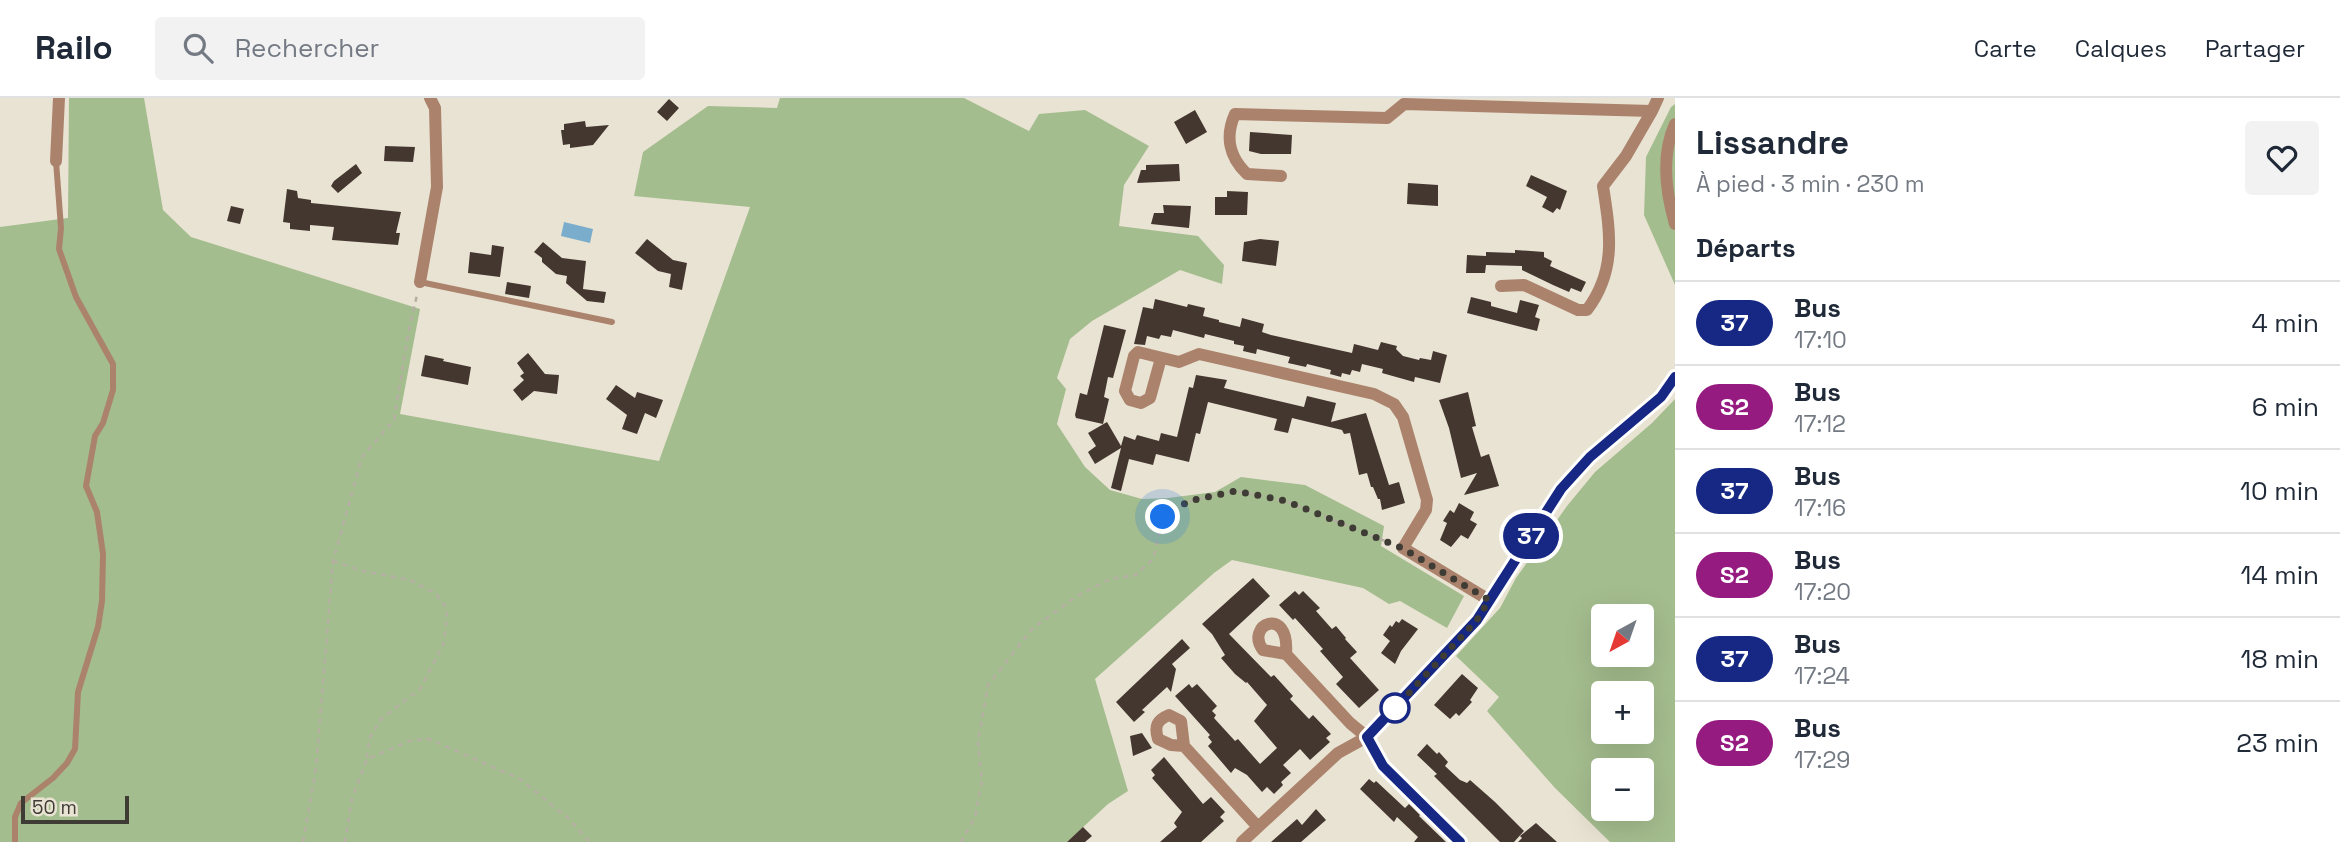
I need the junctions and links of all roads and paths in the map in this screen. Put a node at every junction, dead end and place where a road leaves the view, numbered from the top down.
1 (59, 98) edge
2 (430, 98) edge
3 (1658, 98) edge
4 (1652, 111) junction
5 (1675, 124) edge
6 (57, 161) joint
7 (1281, 176) dead end
8 (1675, 224) edge
9 (420, 282) junction
10 (1501, 286) dead end
11 (612, 321) dead end
12 (1161, 358) dead end
13 (1675, 377) edge
14 (1402, 548) junction
15 (333, 561) junction
16 (1489, 600) junction
17 (1286, 654) dead end
18 (1367, 737) junction
19 (1184, 746) dead end
20 (367, 759) junction
21 (1258, 827) junction
22 (15, 842) edge
23 (303, 842) edge
24 (345, 842) edge
25 (590, 842) edge
26 (961, 842) edge
27 (1242, 842) edge
28 (1460, 842) edge

1 - 6 street
2 - 9 street
3 - 4 street
4 - 7 street
4 - 10 street
5 - 8 street
6 - 22 lane
9 - 11 lane
9 - 15 path
12 - 14 street
13 - 16 street
14 - 16 street
14 - 26 path
15 - 20 path
15 - 23 path
16 - 18 street
17 - 18 street
18 - 21 street
18 - 28 street
19 - 21 street
20 - 24 path
20 - 25 path
21 - 27 street

